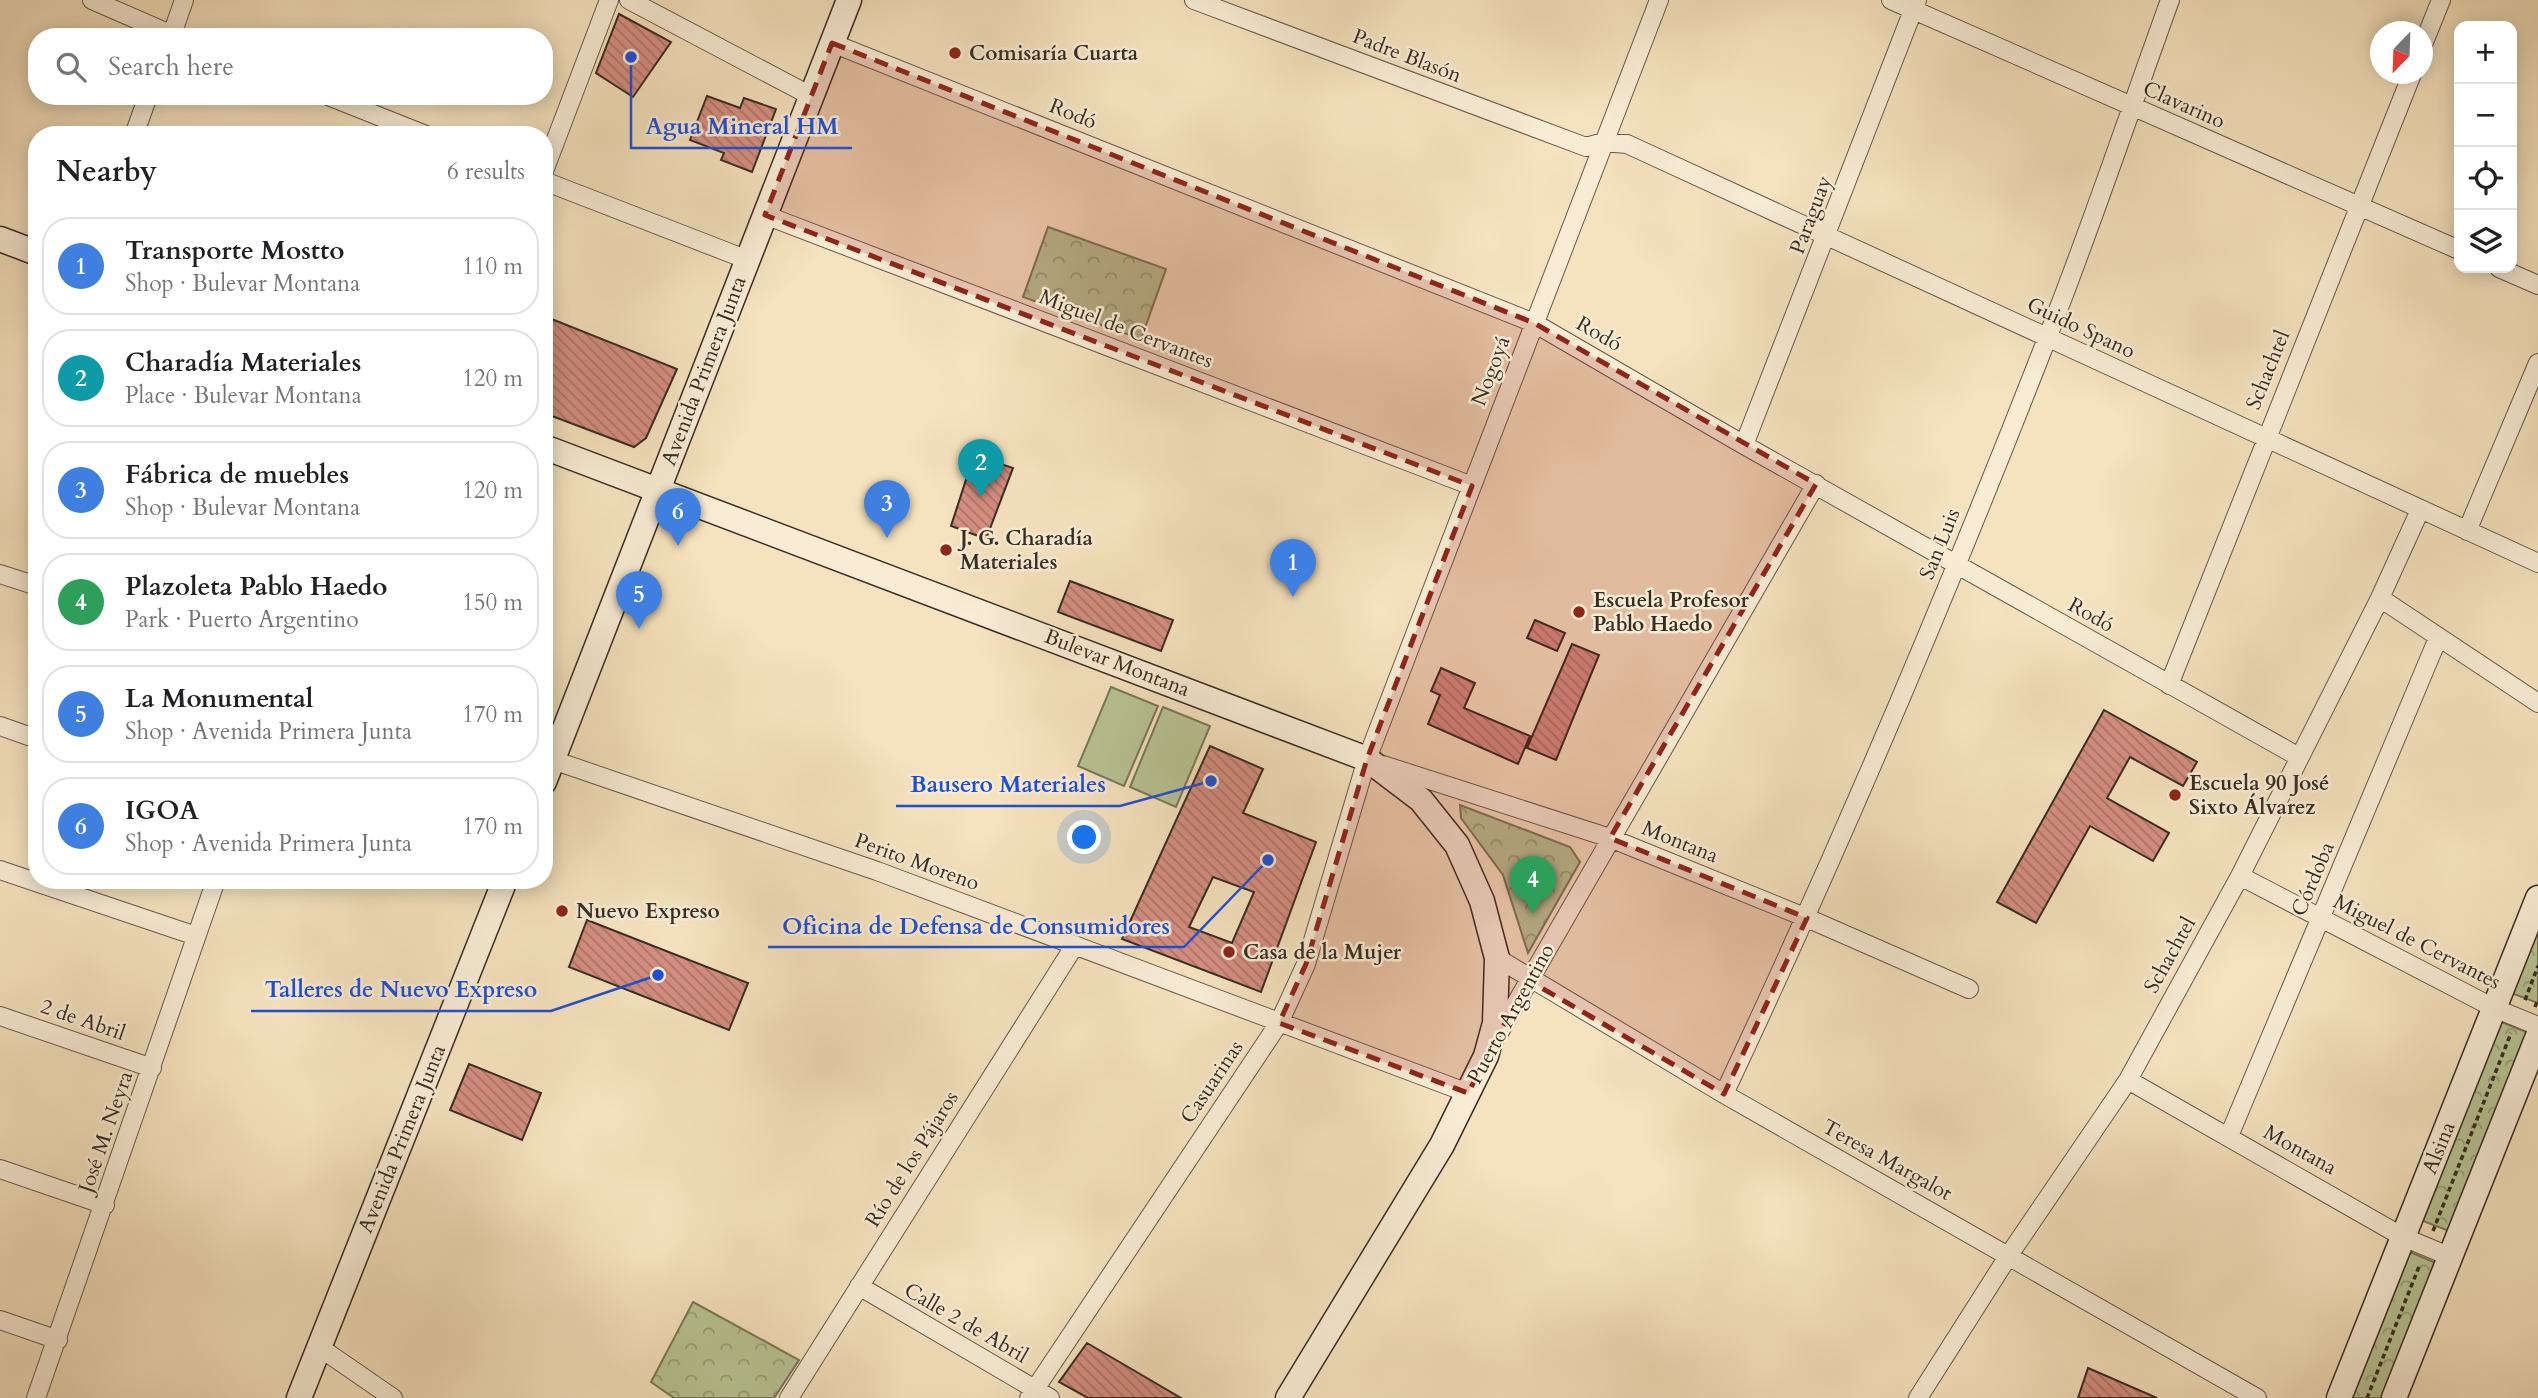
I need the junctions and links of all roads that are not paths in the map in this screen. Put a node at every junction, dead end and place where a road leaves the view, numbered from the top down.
1 (92, 0) edge
2 (184, 0) edge
3 (609, 0) edge
4 (629, 0) edge
5 (849, 0) edge
6 (1194, 0) edge
7 (1659, 0) edge
8 (1891, 0) edge
9 (2170, 0) edge
10 (2441, 0) edge
11 (1915, 5) edge
12 (2433, 21) edge
13 (155, 28) edge
14 (175, 28) edge
15 (832, 43) junction
16 (2408, 84) edge
17 (811, 96) junction
18 (146, 105) edge
19 (351, 105) edge
20 (2131, 106) junction
21 (137, 126) edge
22 (403, 126) edge
23 (1604, 142) junction
24 (553, 147) edge
25 (553, 184) edge
26 (2359, 206) junction
27 (765, 215) junction
28 (1828, 236) junction
29 (0, 239) edge
30 (2454, 248) edge
31 (28, 250) edge
32 (748, 260) junction
33 (2510, 273) edge
34 (2538, 285) edge
35 (1534, 323) junction
36 (2048, 338) junction
37 (2538, 363) edge
38 (2266, 438) junction
39 (1744, 445) junction
40 (553, 450) edge
41 (1816, 484) junction
42 (1472, 486) junction
43 (658, 491) junction
44 (2420, 510) junction
45 (2467, 531) junction
46 (2538, 563) edge
47 (1956, 565) junction
48 (0, 573) edge
49 (28, 583) edge
50 (2380, 598) junction
51 (2438, 638) junction
52 (2169, 685) junction
53 (2538, 703) edge
54 (0, 726) edge
55 (28, 736) edge
56 (553, 751) edge
57 (2299, 757) junction
58 (1367, 760) junction
59 (553, 768) edge
60 (1610, 838) junction
61 (0, 870) edge
62 (2239, 876) junction
63 (28, 879) edge
64 (57, 889) edge
65 (213, 889) edge
66 (501, 889) edge
67 (2538, 898) edge
68 (1807, 918) junction
69 (2321, 918) junction
70 (197, 936) junction
71 (1075, 945) junction
72 (1497, 958) junction
73 (1528, 980) junction
74 (1969, 989) dead end
75 (2494, 1008) junction
76 (0, 1016) edge
77 (1279, 1023) junction
78 (2538, 1026) edge
79 (2538, 1036) edge
80 (1486, 1056) junction
81 (152, 1068) junction
82 (2128, 1080) junction
83 (1468, 1093) junction
84 (1724, 1094) junction
85 (2229, 1136) junction
86 (0, 1169) edge
87 (105, 1205) junction
88 (2403, 1237) junction
89 (2009, 1255) junction
90 (2451, 1257) junction
91 (859, 1286) junction
92 (0, 1320) edge
93 (58, 1340) junction
94 (318, 1347) junction
95 (1038, 1395) edge
96 (36, 1398) edge
97 (299, 1398) edge
98 (393, 1398) edge
99 (789, 1398) edge
100 (1288, 1398) edge
101 (1918, 1398) edge
102 (2257, 1398) edge
103 (2339, 1398) edge
104 (2395, 1398) edge

1 - 13 street
2 - 14 street
3 - 24 street
4 - 17 street
5 - 15 main road, Avenida Primera Junta
6 - 23 street, Padre Blasón
7 - 23 street, Nogoyá
8 - 11 street, Clavarino
9 - 20 street, San Luis
10 - 12 street
11 - 20 street, Clavarino
11 - 28 street, Paraguay
15 - 17 main road, Avenida Primera Junta
15 - 35 street, Rodó
16 - 26 street, Schachtel
17 - 27 main road, Avenida Primera Junta
18 - 21 street
19 - 22 street
20 - 26 street, Clavarino
20 - 36 street, San Luis
23 - 28 street, Guido Spano
23 - 35 street, Nogoyá
25 - 32 street
26 - 30 street, Clavarino
26 - 38 street, Schachtel
27 - 32 main road, Avenida Primera Junta
27 - 42 street, Miguel de Cervantes
28 - 36 street, Guido Spano
28 - 39 street, Paraguay
29 - 31 main road
32 - 43 main road, Avenida Primera Junta
33 - 34 street
35 - 39 street, Rodó
35 - 42 street, Nogoyá
36 - 38 street, Guido Spano
36 - 47 street, San Luis
37 - 45 street
38 - 44 street, Guido Spano
38 - 52 street, Schachtel
39 - 41 street, Rodó
40 - 43 main road, Bulevar Montana
41 - 47 street, Rodó
41 - 60 street, Puerto Argentino
42 - 58 street, Nogoyá
43 - 56 main road, Avenida Primera Junta
43 - 58 main road, Bulevar Montana
44 - 45 street, Guido Spano
44 - 50 street, Schachtel
45 - 46 street, Guido Spano
47 - 52 street, Rodó
47 - 68 street, San Luis
48 - 49 street
50 - 51 street
50 - 57 street, Schachtel
51 - 53 street
51 - 69 street, Córdoba
52 - 57 street, Rodó
54 - 55 street
57 - 62 street, Schachtel
58 - 60 street, Montana
58 - 72 main road, Bulevar Montana
58 - 77 street, Casuarinas
59 - 71 street, Perito Moreno
60 - 68 street, Montana
60 - 73 street, Puerto Argentino
61 - 63 street
62 - 69 street, Miguel de Cervantes
62 - 82 street, Schachtel
64 - 70 street
65 - 70 street, José M. Neyra
66 - 94 main road, Avenida Primera Junta
67 - 75 main road, Alsina
68 - 74 street, Montana
68 - 84 street, San Luis
69 - 75 street, Miguel de Cervantes
69 - 85 street, Córdoba
70 - 81 street, José M. Neyra
71 - 77 street, Perito Moreno
71 - 91 street, Río de los Pájaros
72 - 73 street, Teresa Margalot
72 - 80 main road, Bulevar Montana
73 - 80 street, Puerto Argentino
73 - 84 street, Teresa Margalot
75 - 78 street, Miguel de Cervantes
75 - 88 main road, Alsina
76 - 81 street, 2 de Abril
77 - 83 street, Perito Moreno
77 - 95 street, Casuarinas
79 - 90 main road
80 - 83 main road, Puerto Argentino
81 - 87 street, José M. Neyra
82 - 85 street, Montana
82 - 89 street, Schachtel
83 - 100 main road, Puerto Argentino
84 - 89 street, Teresa Margalot
85 - 88 street, Montana
86 - 87 street
87 - 93 street, José M. Neyra
88 - 90 street, Montana
88 - 103 main road, Alsina
89 - 101 street, Schachtel
89 - 102 street, Teresa Margalot
90 - 104 main road
91 - 95 street, Calle 2 de Abril
91 - 99 street, Río de los Pájaros
92 - 93 street
93 - 96 street, José M. Neyra
94 - 97 main road, Avenida Primera Junta
94 - 98 street

